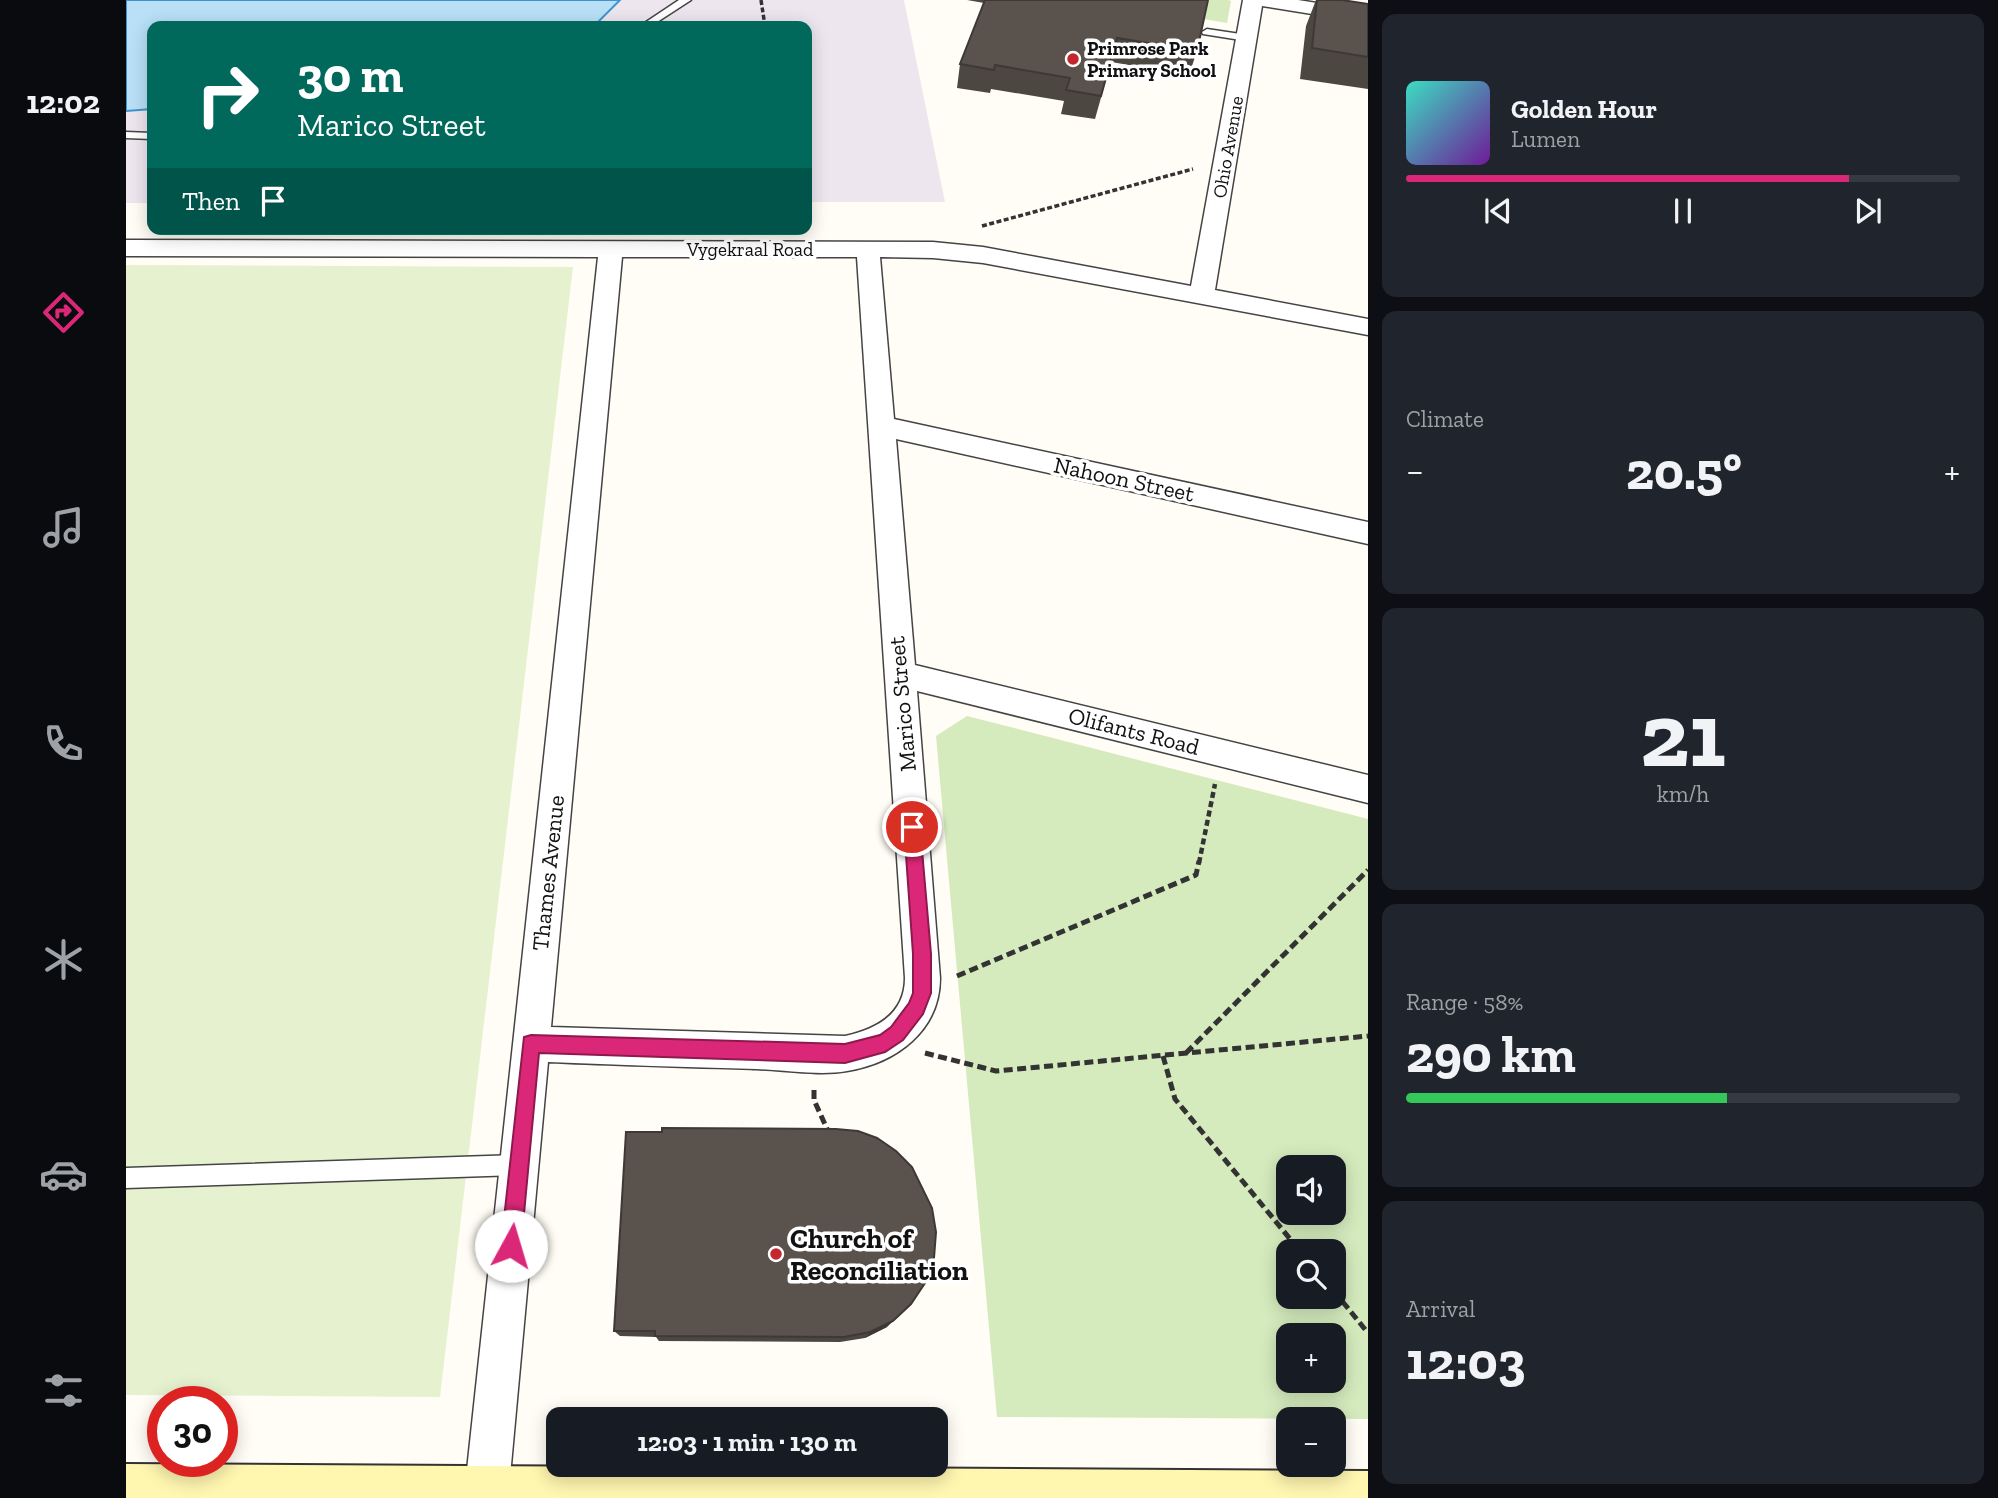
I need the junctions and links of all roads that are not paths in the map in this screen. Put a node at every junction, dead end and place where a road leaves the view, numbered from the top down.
1 (686, 0) edge
2 (1253, 0) edge
3 (1260, 0) edge
4 (1368, 17) edge
5 (653, 21) edge
6 (1207, 32) edge
7 (1247, 38) junction
8 (126, 135) edge
9 (147, 136) edge
10 (126, 248) edge
11 (611, 248) junction
12 (869, 249) junction
13 (1202, 295) junction
14 (1368, 327) edge
15 (881, 426) junction
16 (1368, 533) edge
17 (900, 674) junction
18 (1368, 789) edge
19 (531, 1044) junction
20 (519, 1165) junction
21 (126, 1178) edge
22 (126, 1490) edge
23 (486, 1496) edge
24 (1368, 1498) edge

1 - 5 lane
2 - 7 street, Ohio Avenue
3 - 4 street
6 - 7 lane
7 - 13 street, Ohio Avenue
8 - 9 lane
10 - 11 street, Vygekraal Road
11 - 12 street, Vygekraal Road
11 - 19 street, Thames Avenue
12 - 13 street, Vygekraal Road
12 - 15 street, Marico Street
13 - 14 street, Vygekraal Road
15 - 16 street, Nahoon Street
15 - 17 street, Marico Street
17 - 18 street, Olifants Road
17 - 19 street, Marico Street
19 - 20 street, Thames Avenue
20 - 21 lane
20 - 23 street, Thames Avenue
22 - 23 street
23 - 24 street

